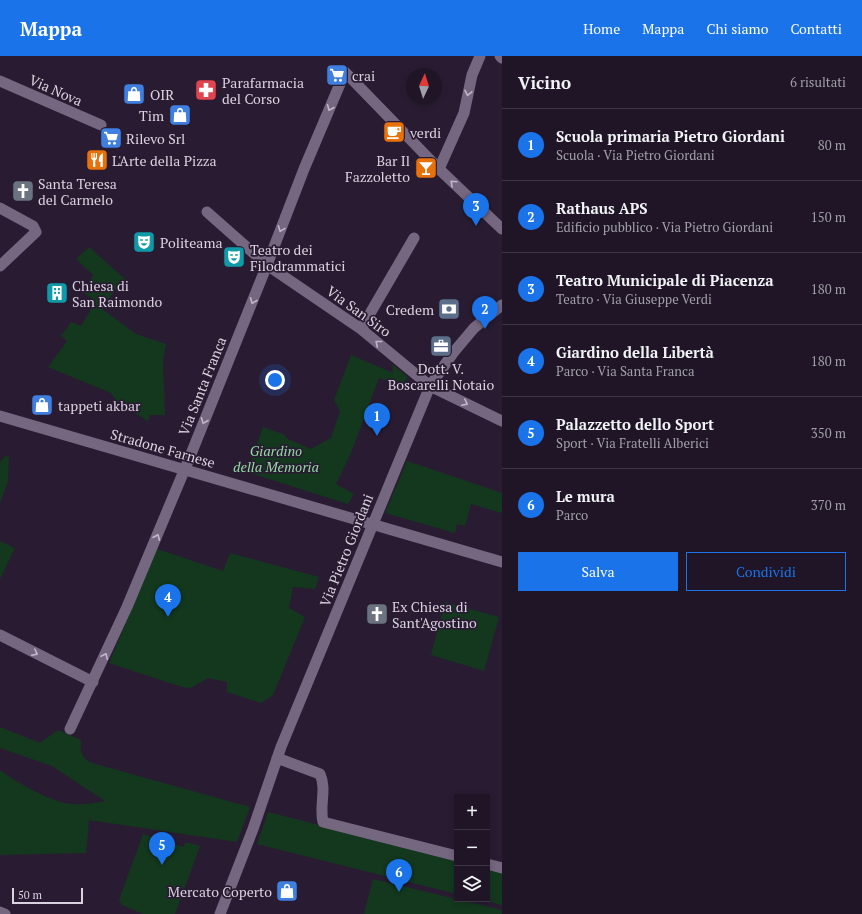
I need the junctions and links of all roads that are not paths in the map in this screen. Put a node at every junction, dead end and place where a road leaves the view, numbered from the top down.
1 (480, 56) edge
2 (0, 81) edge
3 (101, 125) dead end
4 (439, 169) junction
5 (0, 208) edge
6 (208, 212) dead end
7 (502, 229) edge
8 (414, 238) dead end
9 (267, 265) junction
10 (0, 266) edge
11 (502, 305) edge
12 (361, 329) junction
13 (430, 386) junction
14 (0, 416) edge
15 (502, 421) edge
16 (185, 470) junction
17 (373, 524) junction
18 (502, 562) edge
19 (0, 635) edge
20 (93, 682) junction
21 (70, 729) dead end
22 (277, 758) junction
23 (454, 855) edge
24 (490, 865) edge
25 (502, 868) edge
26 (0, 912) edge
27 (5, 914) edge
28 (220, 914) edge

1 -> 4 street
2 - 3 street, Via Nova
7 -> 4 street
4 -> 9 street, Via Santa Franca
5 - 10 street
6 - 9 street, Via San Siro
8 - 12 street
9 - 12 street, Via San Siro
9 -> 16 street, Via Santa Franca
11 - 13 street, Via Pietro Giordani
13 -> 12 street, Via San Siro
13 -> 15 street, Via San Siro
13 - 17 street, Via Pietro Giordani
14 - 16 street, Stradone Farnese
16 - 17 street, Stradone Farnese
20 -> 16 street, Via Santa Franca
17 - 18 street, Stradone Farnese
17 - 22 street, Via Pietro Giordani
19 -> 20 street
20 - 21 street, Via Santa Franca
22 - 23 street
22 - 28 street, Via Pietro Giordani
24 - 25 street
26 - 27 street

